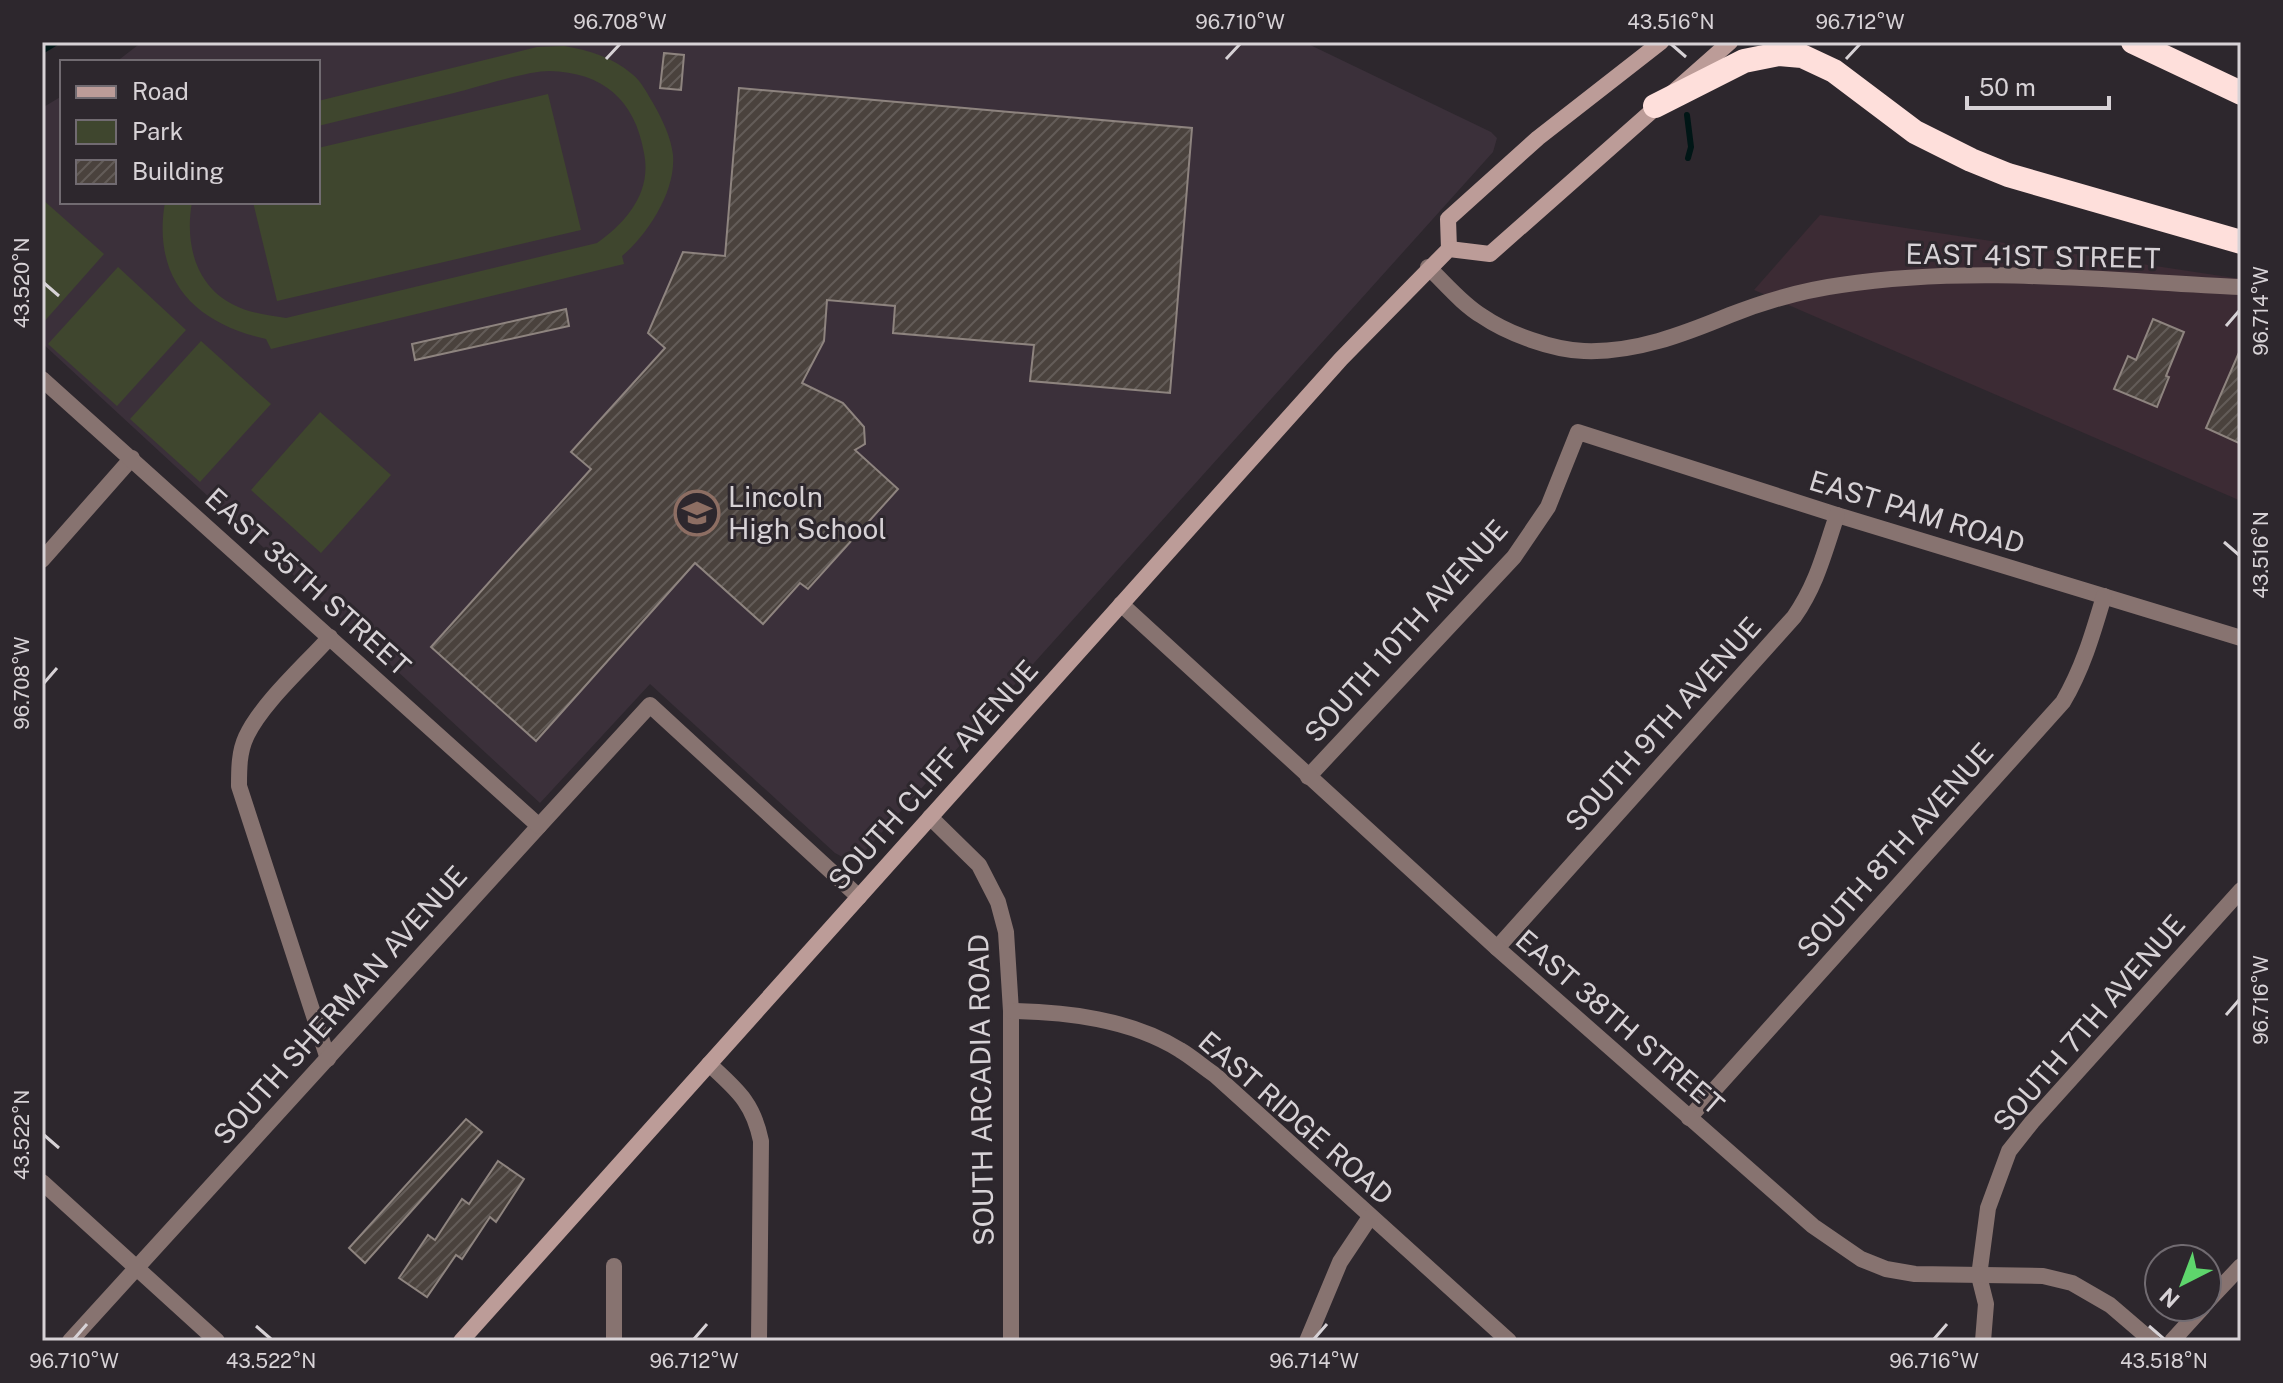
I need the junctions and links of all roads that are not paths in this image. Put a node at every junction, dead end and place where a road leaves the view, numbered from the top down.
1 (1661, 42) edge
2 (1730, 42) edge
3 (2133, 42) edge
4 (2241, 93) edge
5 (1655, 106) junction
6 (2241, 242) edge
7 (1449, 249) junction
8 (1428, 267) junction
9 (2241, 287) edge
10 (42, 379) edge
11 (1578, 432) joint
12 (132, 458) junction
13 (1837, 515) junction
14 (42, 560) edge
15 (2104, 596) junction
16 (1121, 604) junction
17 (330, 637) junction
18 (2241, 638) edge
19 (1308, 777) junction
20 (930, 817) junction
21 (539, 826) junction
22 (2241, 890) edge
23 (859, 897) junction
24 (1497, 948) junction
25 (1011, 1011) junction
26 (328, 1059) junction
27 (709, 1064) junction
28 (1689, 1118) junction
29 (42, 1182) edge
30 (1370, 1217) junction
31 (614, 1266) dead end
32 (2241, 1266) edge
33 (135, 1267) junction
34 (1979, 1276) junction
35 (2223, 1285) edge
36 (2188, 1323) edge
37 (70, 1341) edge
38 (217, 1341) edge
39 (461, 1341) edge
40 (614, 1341) edge
41 (759, 1341) edge
42 (1011, 1341) edge
43 (1307, 1341) edge
44 (1509, 1341) edge
45 (1983, 1341) edge
46 (2152, 1341) edge
47 (2172, 1341) edge

1 - 7 main road
2 - 5 main road
3 - 4 highway
5 - 6 highway
5 - 7 main road
7 - 8 main road, SOUTH CLIFF AVENUE
8 - 9 street, EAST 41ST STREET
8 - 16 main road, SOUTH CLIFF AVENUE
10 - 12 street, EAST 35TH STREET
11 - 13 street, EAST PAM ROAD
11 - 19 street, SOUTH 10TH AVENUE
12 - 14 street
12 - 17 street, EAST 35TH STREET
13 - 15 street, EAST PAM ROAD
13 - 24 street, SOUTH 9TH AVENUE
15 - 18 street, EAST PAM ROAD
15 - 28 street, SOUTH 8TH AVENUE
16 - 19 street, EAST 38TH STREET
16 - 20 main road, SOUTH CLIFF AVENUE
17 - 21 street, EAST 35TH STREET
17 - 26 street
19 - 24 street, EAST 38TH STREET
20 - 23 main road, SOUTH CLIFF AVENUE
20 - 25 street, SOUTH ARCADIA ROAD
21 - 23 street, SOUTH SHERMAN AVENUE
21 - 26 street, SOUTH SHERMAN AVENUE
22 - 34 street, SOUTH 7TH AVENUE
23 - 27 main road, SOUTH CLIFF AVENUE
24 - 28 street, EAST 38TH STREET
25 - 30 street, EAST RIDGE ROAD
25 - 42 street, SOUTH ARCADIA ROAD
26 - 33 street, SOUTH SHERMAN AVENUE
27 - 39 main road, SOUTH CLIFF AVENUE
27 - 41 street
28 - 34 street, EAST 38TH STREET
29 - 33 street
30 - 43 street
30 - 44 street, EAST RIDGE ROAD
31 - 40 street
32 - 35 street
33 - 37 street, SOUTH SHERMAN AVENUE
33 - 38 street
34 - 45 street, SOUTH 7TH AVENUE
34 - 46 street, EAST 38TH STREET
36 - 47 street

